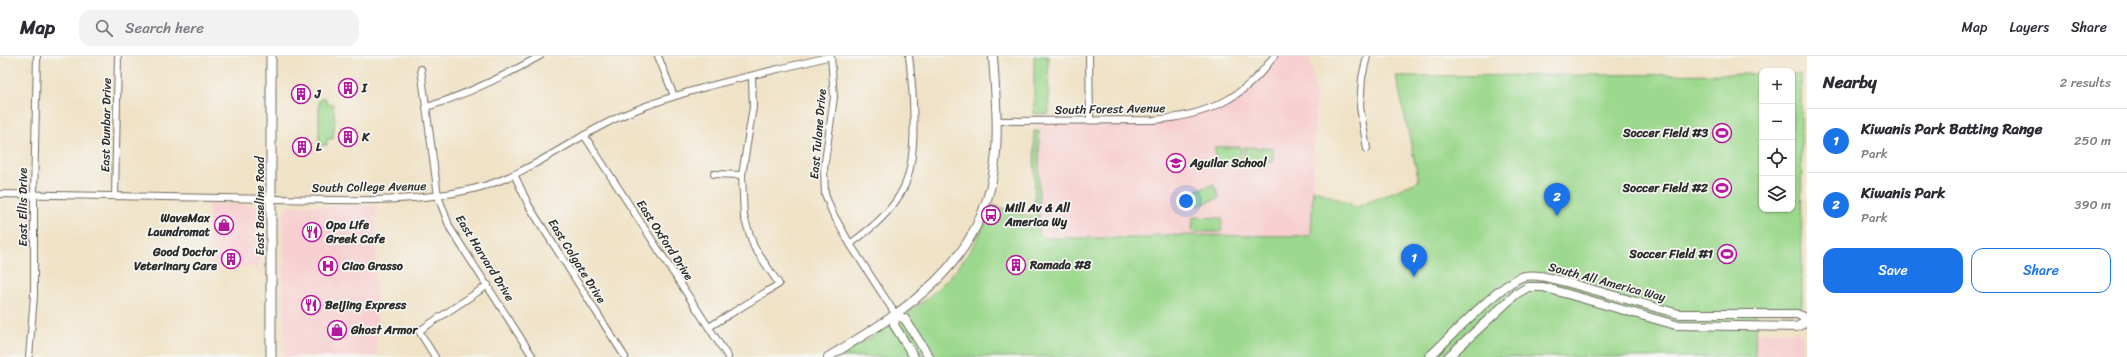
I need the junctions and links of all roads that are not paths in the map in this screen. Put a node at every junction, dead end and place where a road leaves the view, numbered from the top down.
1 (37, 56) edge
2 (118, 56) edge
3 (271, 56) edge
4 (540, 56) edge
5 (658, 56) edge
6 (831, 56) edge
7 (909, 56) edge
8 (993, 56) edge
9 (1089, 56) edge
10 (1274, 56) edge
11 (1367, 56) edge
12 (421, 69) dead end
13 (752, 77) junction
14 (674, 96) junction
15 (427, 106) junction
16 (1090, 120) junction
17 (996, 121) junction
18 (584, 135) junction
19 (1367, 149) dead end
20 (514, 174) junction
21 (714, 174) dead end
22 (742, 175) junction
23 (0, 194) edge
24 (34, 194) junction
25 (115, 195) junction
26 (438, 196) junction
27 (272, 199) junction
28 (850, 244) junction
29 (488, 285) junction
30 (1580, 286) junction
31 (1576, 297) junction
32 (896, 315) junction
33 (1696, 315) junction
34 (1764, 315) junction
35 (1807, 319) edge
36 (1807, 322) edge
37 (709, 327) junction
38 (1696, 327) junction
39 (1764, 327) junction
40 (915, 335) junction
41 (904, 341) junction
42 (29, 357) edge
43 (271, 357) edge
44 (435, 357) edge
45 (533, 357) edge
46 (625, 357) edge
47 (728, 357) edge
48 (828, 357) edge
49 (914, 357) edge
50 (929, 357) edge
51 (1429, 357) edge
52 (1448, 357) edge

1 - 24 street, East Ellis Drive
2 - 25 street, East Dunbar Drive
3 - 27 main road, East Baseline Road
4 - 15 street
5 - 14 street
6 - 13 street, South College Avenue
6 - 28 street, East Tulane Drive
7 - 28 street
8 - 17 street
9 - 16 street
10 - 16 street, South Forest Avenue
11 - 19 street
12 - 15 street, East Harvard Drive
13 - 14 street, South College Avenue
13 - 22 street
14 - 18 street, South College Avenue
15 - 26 street, East Harvard Drive
16 - 17 street, South Forest Avenue
17 - 32 street
18 - 20 street, South College Avenue
18 - 37 street, East Oxford Drive
20 - 26 street, South College Avenue
20 - 46 street, East Colgate Drive
21 - 22 street
22 - 37 street
23 - 24 street, South College Avenue
24 - 25 street, South College Avenue
24 - 42 street, East Ellis Drive
25 - 27 street, South College Avenue
26 - 27 street, South College Avenue
26 - 29 street, East Harvard Drive
27 - 43 main road, East Baseline Road
28 - 32 street, East Tulane Drive
29 - 44 street
29 - 45 street, East Harvard Drive
30 - 31 street
30 - 33 street, South All America Way
30 - 51 street, South All America Way
31 - 38 street, South All America Way
31 - 52 street, South All America Way
32 - 40 street
32 - 41 street
32 - 48 street
33 - 34 street, South All America Way
33 - 38 street
34 - 35 street, South All America Way
34 - 39 street
36 - 39 street, South All America Way
37 - 47 street, East Oxford Drive
38 - 39 street, South All America Way
40 - 41 street
40 - 50 street
41 - 49 street

